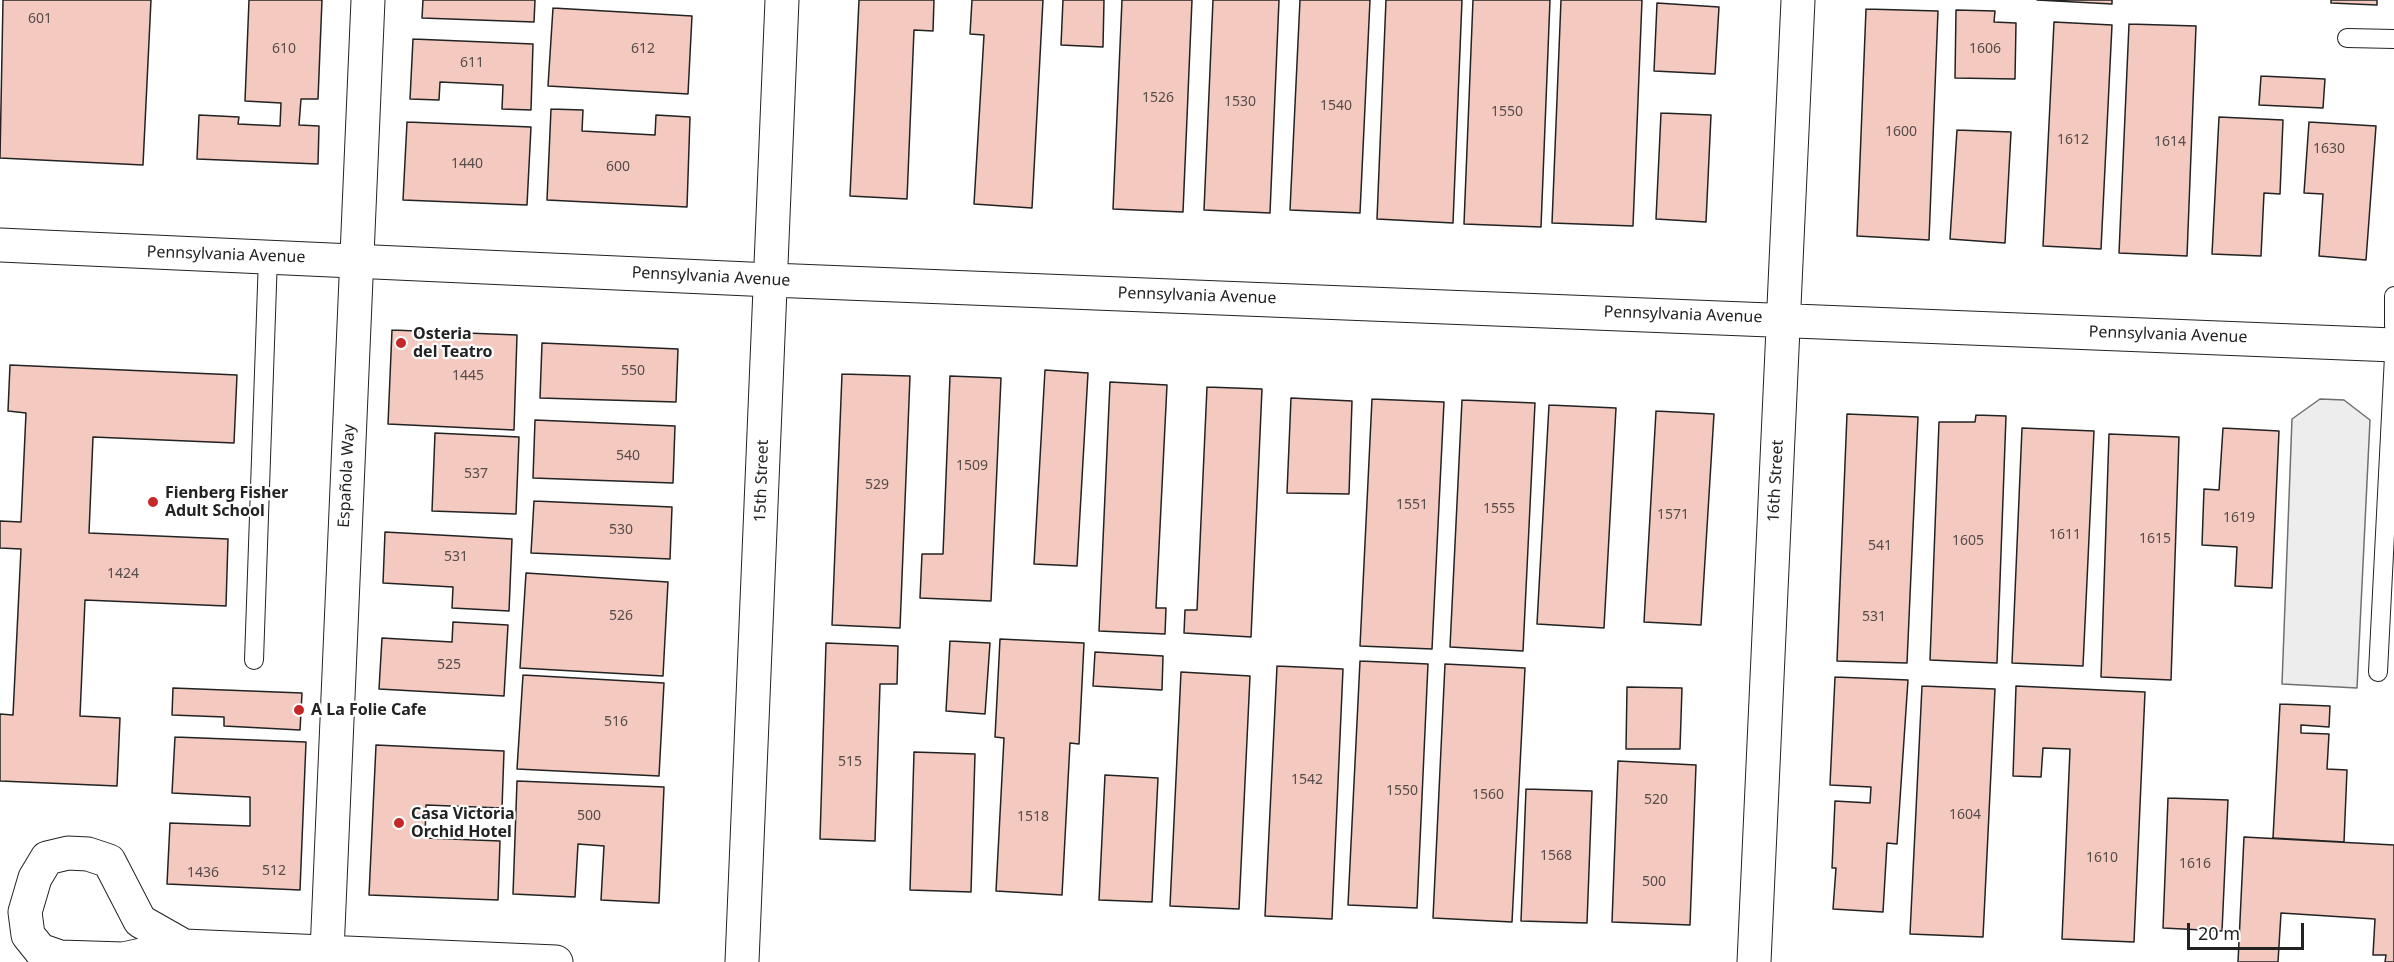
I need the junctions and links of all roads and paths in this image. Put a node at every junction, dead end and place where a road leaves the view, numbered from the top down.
1 (368, 0) edge
2 (782, 0) edge
3 (1798, 0) edge
4 (2347, 38) dead end
5 (2394, 39) edge
6 (0, 245) edge
7 (268, 257) junction
8 (358, 261) junction
9 (771, 280) junction
10 (2394, 296) edge
11 (1784, 319) junction
12 (2394, 326) edge
13 (2394, 345) edge
14 (2394, 356) edge
15 (254, 660) dead end
16 (2378, 672) dead end
17 (184, 946) junction
18 (327, 952) junction
19 (545, 962) edge
20 (556, 962) edge
21 (742, 962) edge
22 (1754, 962) edge

1 - 8 street, Española Way
2 - 9 street, 15th Street
3 - 11 street, 16th Street
4 - 5 lane
6 - 7 street, Pennsylvania Avenue
7 - 8 street, Pennsylvania Avenue
7 - 15 lane
8 - 9 street, Pennsylvania Avenue
8 - 18 street, Española Way
9 - 11 street, Pennsylvania Avenue
9 - 21 street, 15th Street
10 - 12 lane
11 - 13 street, Pennsylvania Avenue
11 - 22 street, 16th Street
14 - 16 lane
17 - 17 street
17 - 18 street
18 - 19 street
19 - 20 street

